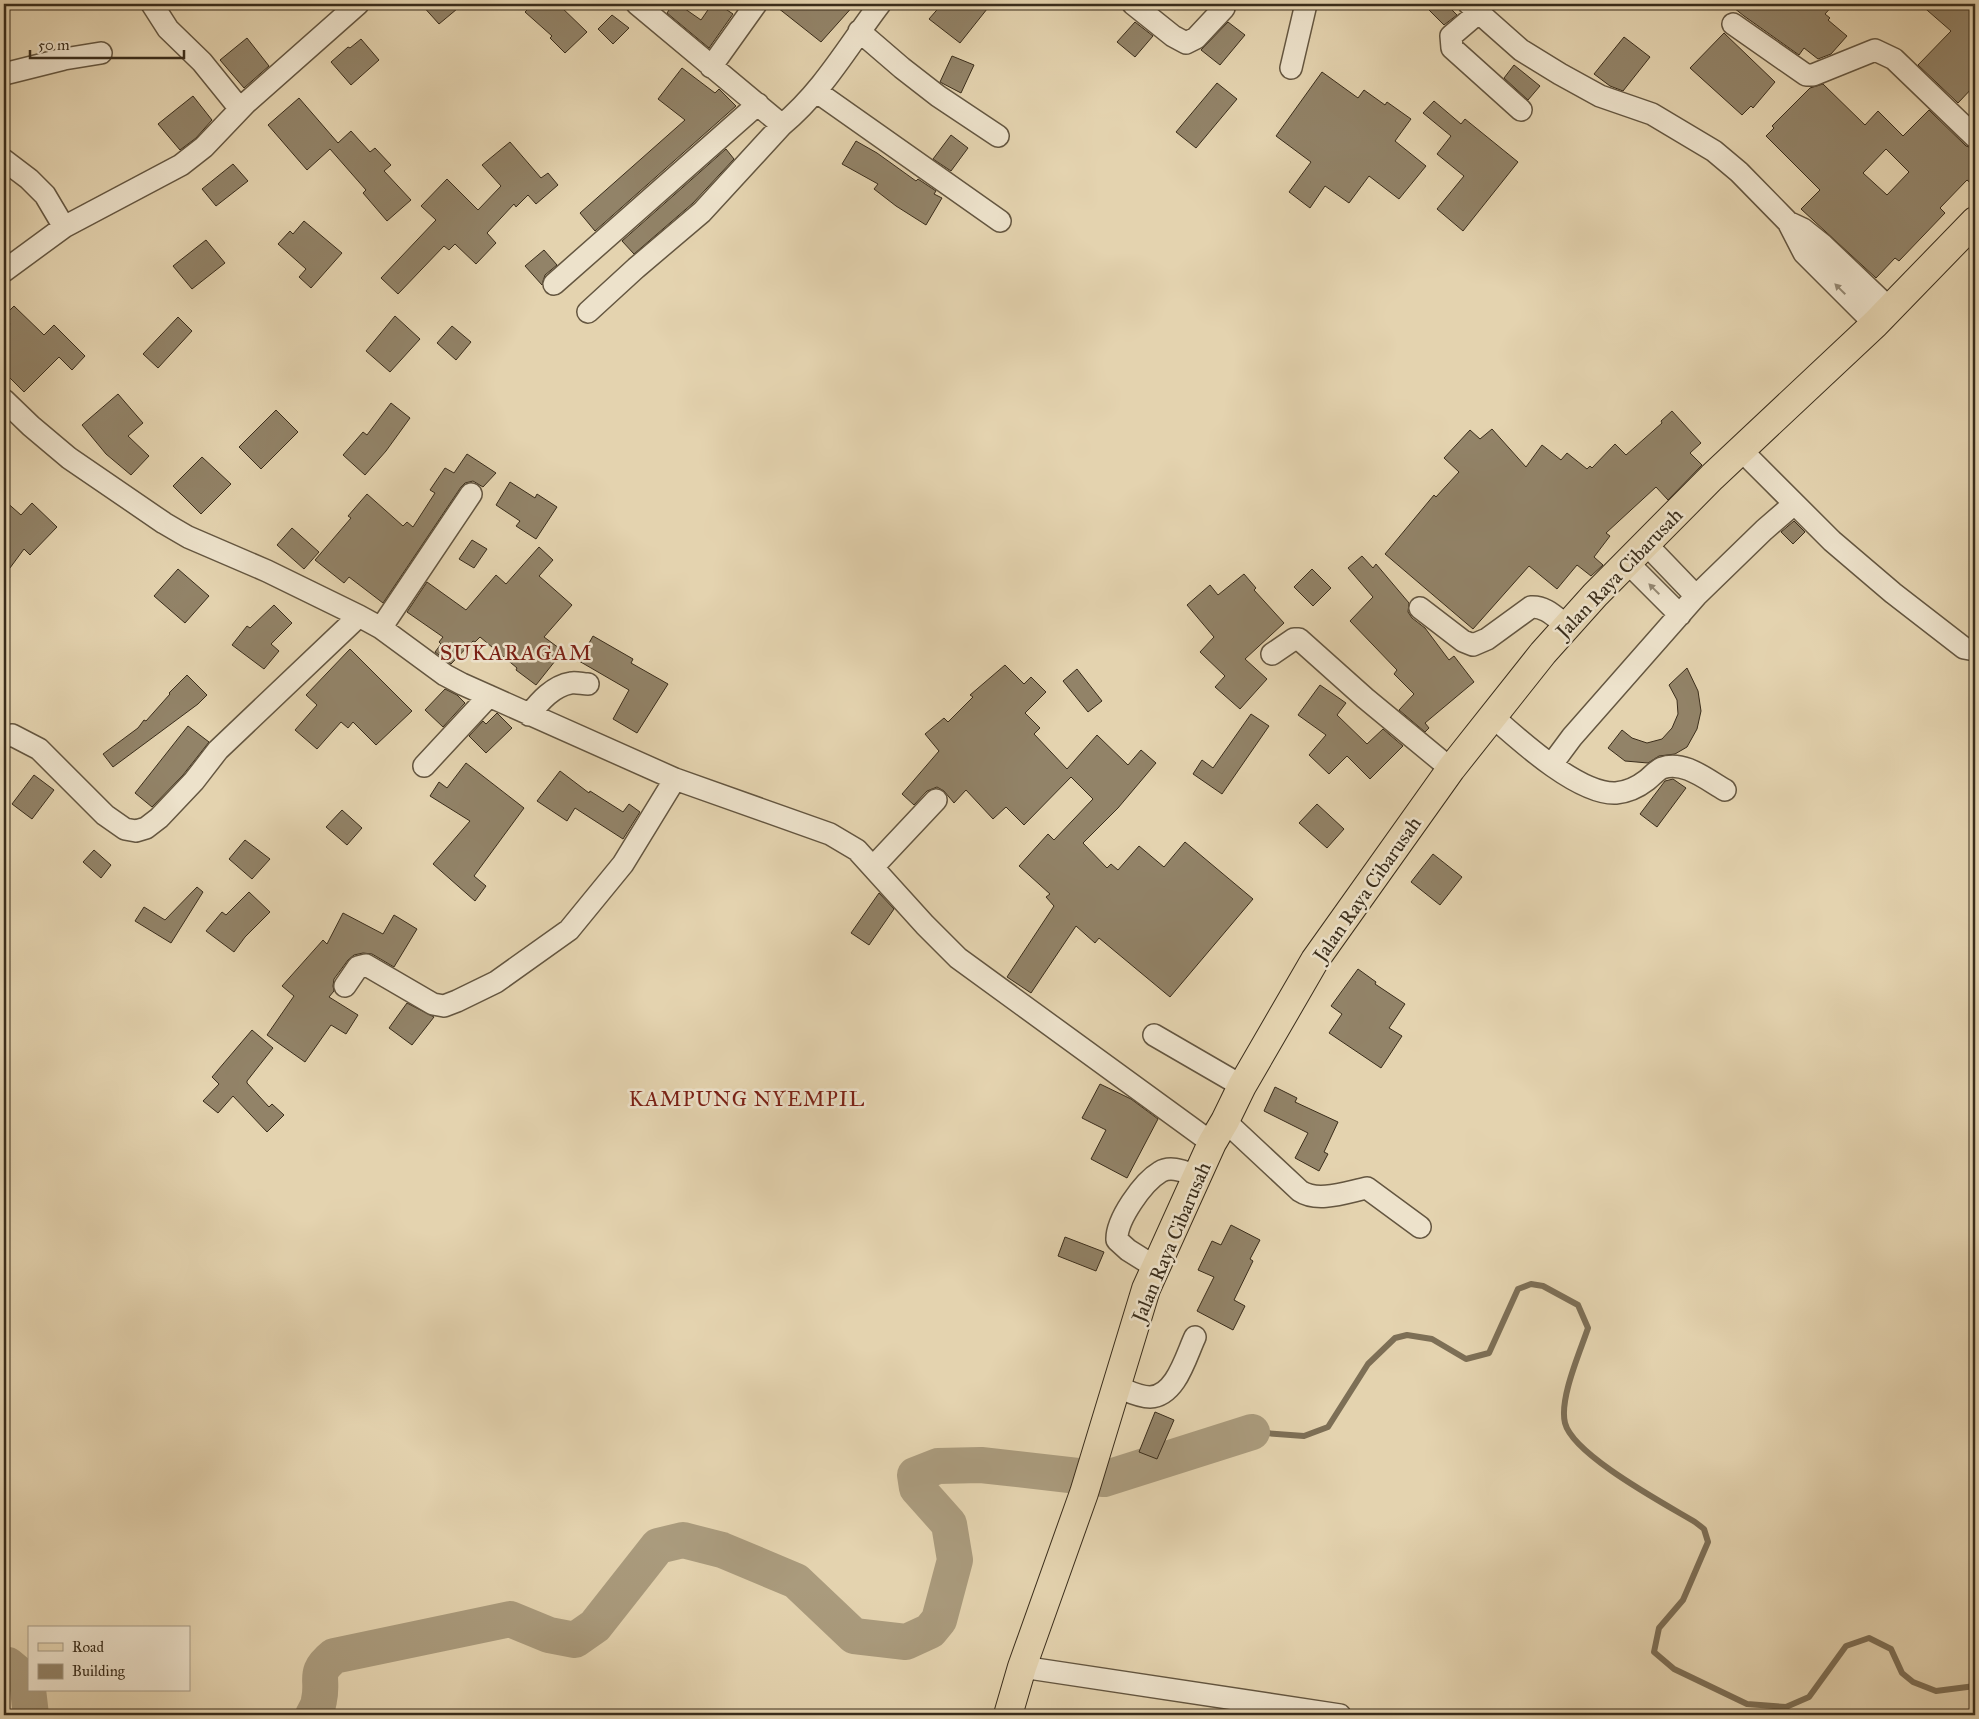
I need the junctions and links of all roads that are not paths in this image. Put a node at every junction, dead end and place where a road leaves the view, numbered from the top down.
1 (152, 4) edge
2 (358, 4) edge
3 (637, 4) edge
4 (756, 4) edge
5 (880, 4) edge
6 (1133, 4) edge
7 (1306, 4) edge
8 (1224, 8) dead end
9 (1473, 8) edge
10 (1733, 24) dead end
11 (859, 31) junction
12 (101, 53) dead end
13 (711, 67) junction
14 (1291, 68) dead end
15 (4, 74) edge
16 (817, 92) junction
17 (758, 104) junction
18 (240, 109) junction
19 (1521, 110) dead end
20 (782, 125) junction
21 (998, 136) dead end
22 (1975, 137) edge
23 (4, 160) edge
24 (1000, 221) dead end
25 (1975, 221) edge
26 (64, 227) junction
27 (4, 271) edge
28 (554, 284) dead end
29 (588, 312) dead end
30 (1883, 316) junction
31 (4, 400) edge
32 (1741, 450) junction
33 (471, 494) dead end
34 (1794, 504) junction
35 (1637, 553) junction
36 (1696, 596) junction
37 (1420, 608) dead end
38 (1680, 615) junction
39 (359, 616) junction
40 (1567, 626) junction
41 (381, 628) junction
42 (1975, 650) edge
43 (1272, 654) dead end
44 (588, 684) dead end
45 (489, 696) junction
46 (530, 715) junction
47 (1492, 716) junction
48 (4, 737) edge
49 (1552, 764) junction
50 (424, 766) dead end
51 (1451, 769) junction
52 (675, 779) junction
53 (1725, 790) dead end
54 (936, 800) dead end
55 (873, 867) junction
56 (345, 986) dead end
57 (1154, 1035) dead end
58 (1242, 1086) junction
59 (1219, 1132) junction
60 (1197, 1176) junction
61 (1420, 1227) dead end
62 (1156, 1267) junction
63 (1195, 1336) dead end
64 (1116, 1386) junction
65 (1022, 1667) junction
66 (1008, 1715) edge
67 (1340, 1715) edge

1 - 18 street
2 - 18 street
3 - 13 street
4 - 13 street
5 - 11 street
6 - 8 street
7 - 14 street
9 - 19 street
9 - 30 street
10 - 22 street
11 - 16 street
11 - 21 street
12 - 15 street
13 - 17 street
16 - 20 street
16 - 24 street
17 - 20 street
17 - 28 street
18 - 26 street
20 - 29 street
23 - 26 street
25 - 30 main road, Jalan Raya Cibarusah
26 - 27 street
30 - 32 main road, Jalan Raya Cibarusah
31 - 39 street
32 - 34 street
32 - 35 main road, Jalan Raya Cibarusah
33 - 41 street
34 - 36 street
34 - 42 street
35 - 36 street
38 -> 35 street
35 - 40 main road, Jalan Raya Cibarusah
36 - 38 street
37 - 40 street
38 - 49 street
39 - 41 street
39 - 48 street
40 - 47 main road, Jalan Raya Cibarusah
41 - 45 street
43 - 51 street
44 - 46 street
45 - 46 street
45 - 50 street
46 - 52 street
47 - 49 street
47 - 51 main road, Jalan Raya Cibarusah
49 - 53 street
51 - 58 main road, Jalan Raya Cibarusah
52 - 55 street
52 - 56 street
54 - 55 street
55 - 59 street
57 - 58 street
58 - 59 main road, Jalan Raya Cibarusah
59 - 60 main road, Jalan Raya Cibarusah
59 - 61 street
60 - 62 main road, Jalan Raya Cibarusah
60 - 62 street
62 - 64 main road, Jalan Raya Cibarusah
63 - 64 street
64 - 65 main road, Jalan Raya Cibarusah
65 - 66 main road, Jalan Raya Cibarusah
65 - 67 street

